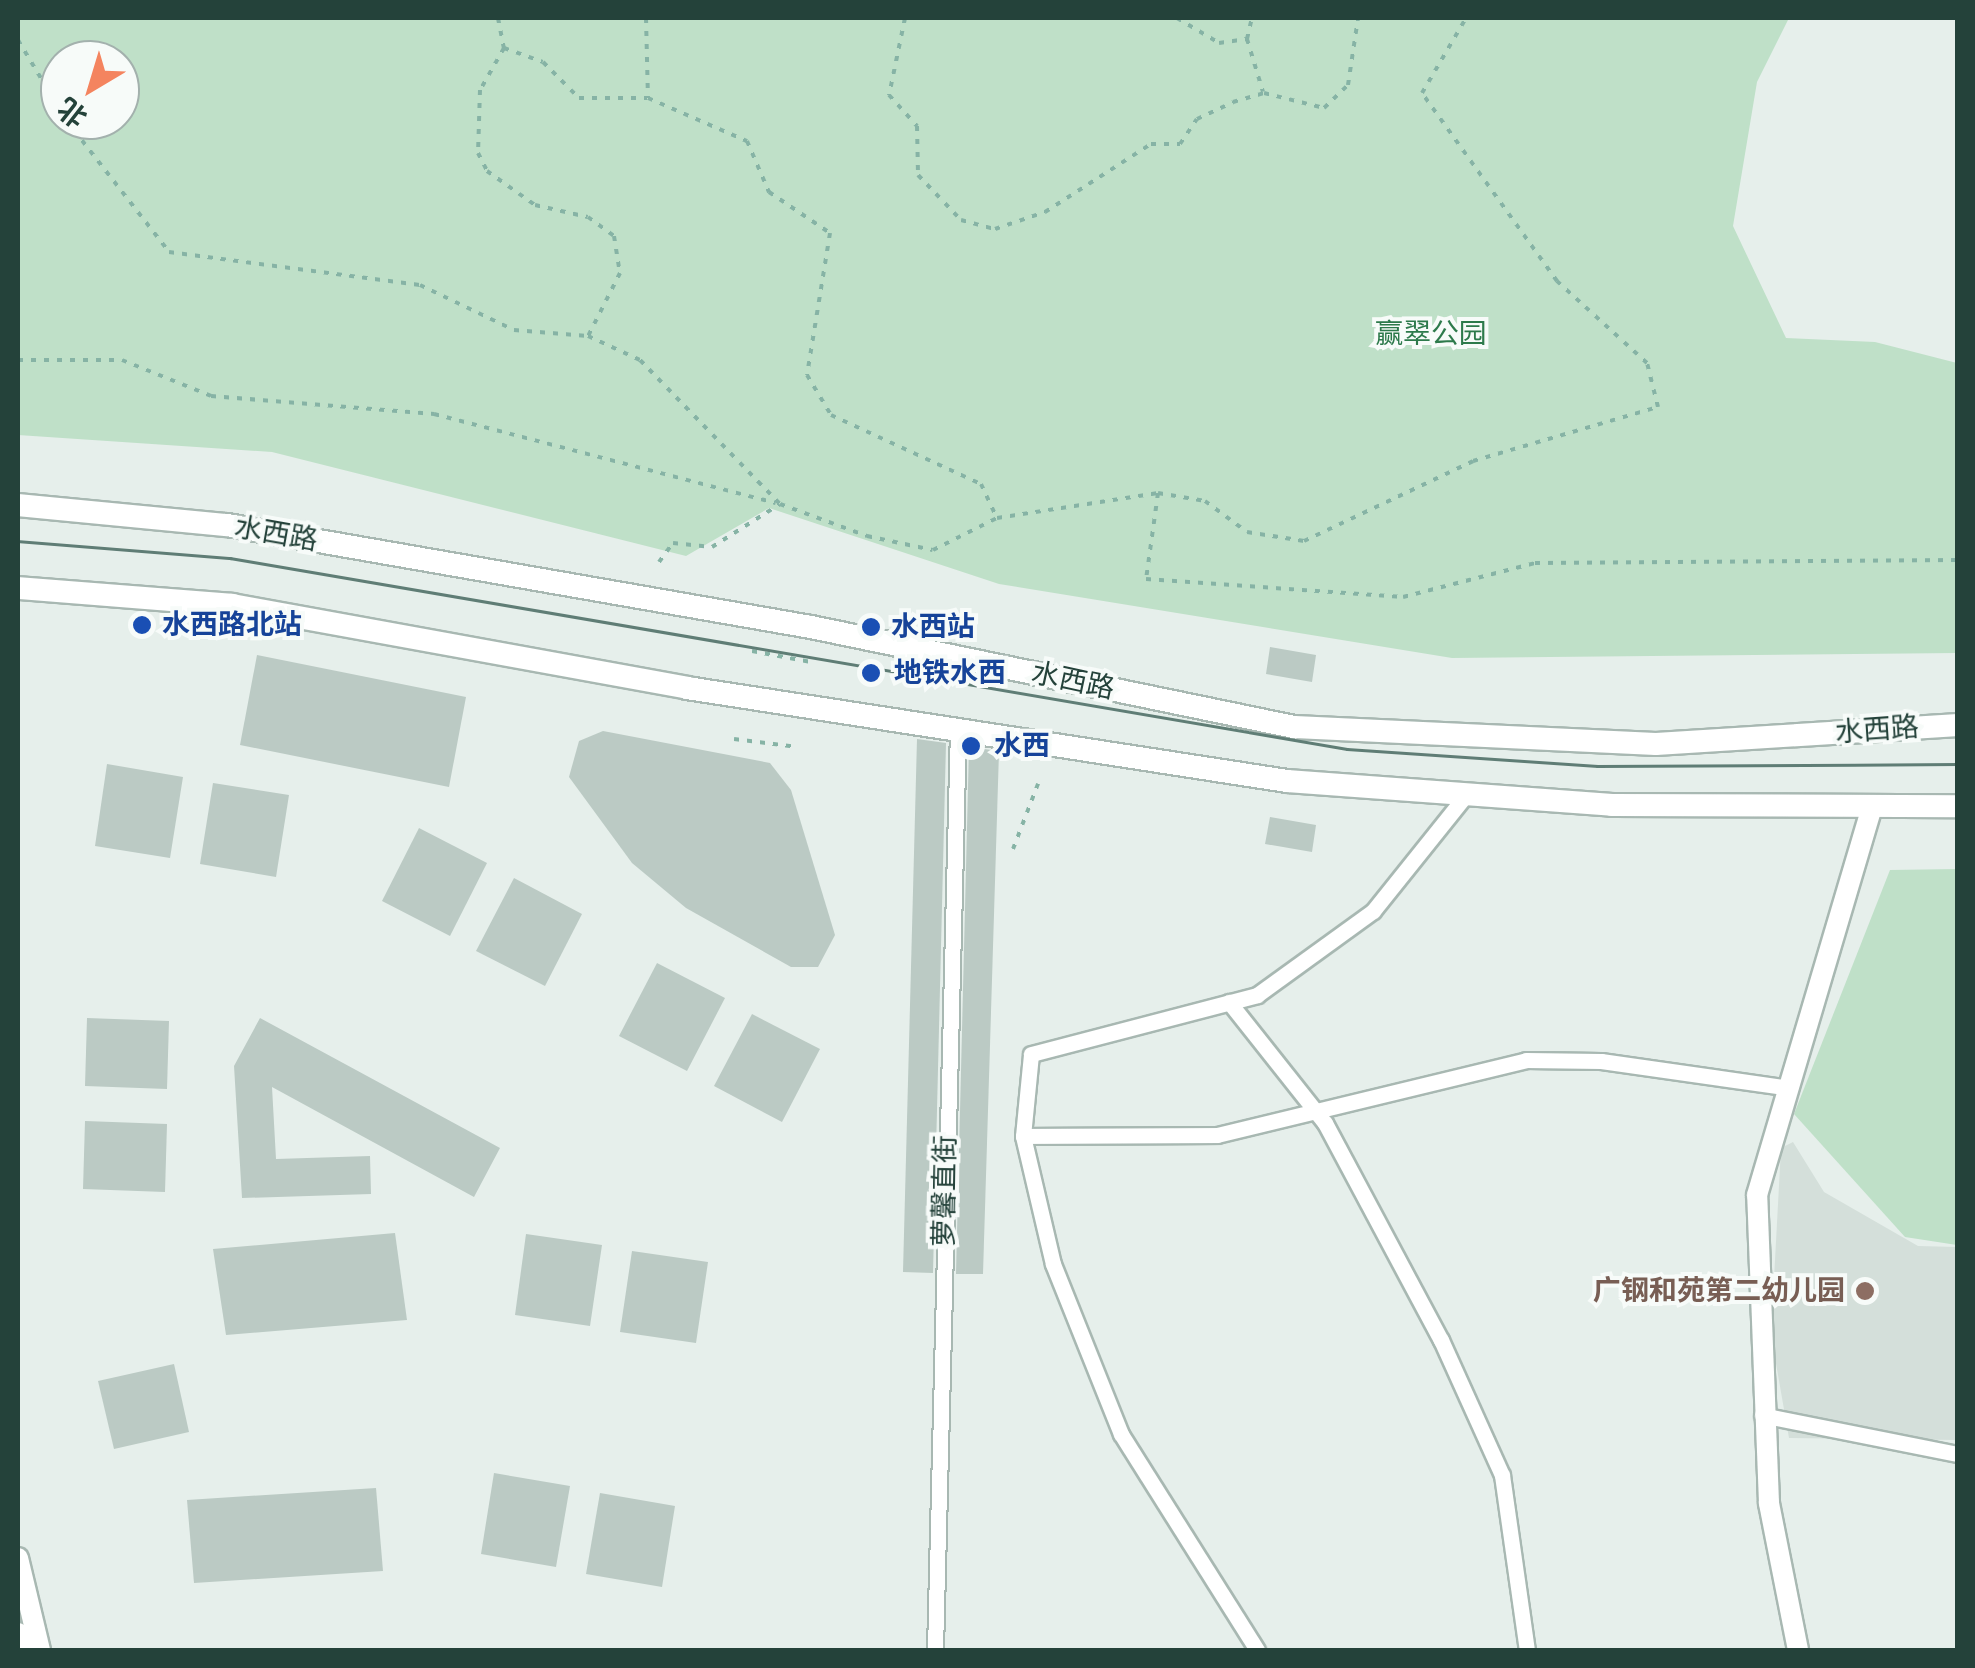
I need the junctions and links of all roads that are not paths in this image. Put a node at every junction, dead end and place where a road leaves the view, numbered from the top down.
1 (18, 505) edge
2 (18, 588) edge
3 (1958, 725) edge
4 (958, 731) junction
5 (1465, 796) junction
6 (1958, 806) edge
7 (1872, 808) junction
8 (1230, 1002) junction
9 (1784, 1086) junction
10 (1313, 1108) junction
11 (1023, 1136) junction
12 (1762, 1415) junction
13 (1958, 1454) edge
14 (18, 1558) edge
15 (18, 1633) edge
16 (21, 1650) edge
17 (40, 1650) edge
18 (935, 1650) edge
19 (1257, 1650) edge
20 (1527, 1650) edge
21 (1798, 1650) edge

1 - 3 main road, 水西路
2 - 4 main road
4 - 5 main road
4 - 18 street, 萝馨直街
5 - 7 main road
5 - 8 street
6 - 7 main road
7 - 9 street
8 - 10 street
8 - 11 street
9 - 10 street
9 - 12 street
10 - 11 street
10 - 20 street
11 - 19 street
12 - 13 street
12 - 21 street
14 - 17 street
15 - 16 street

